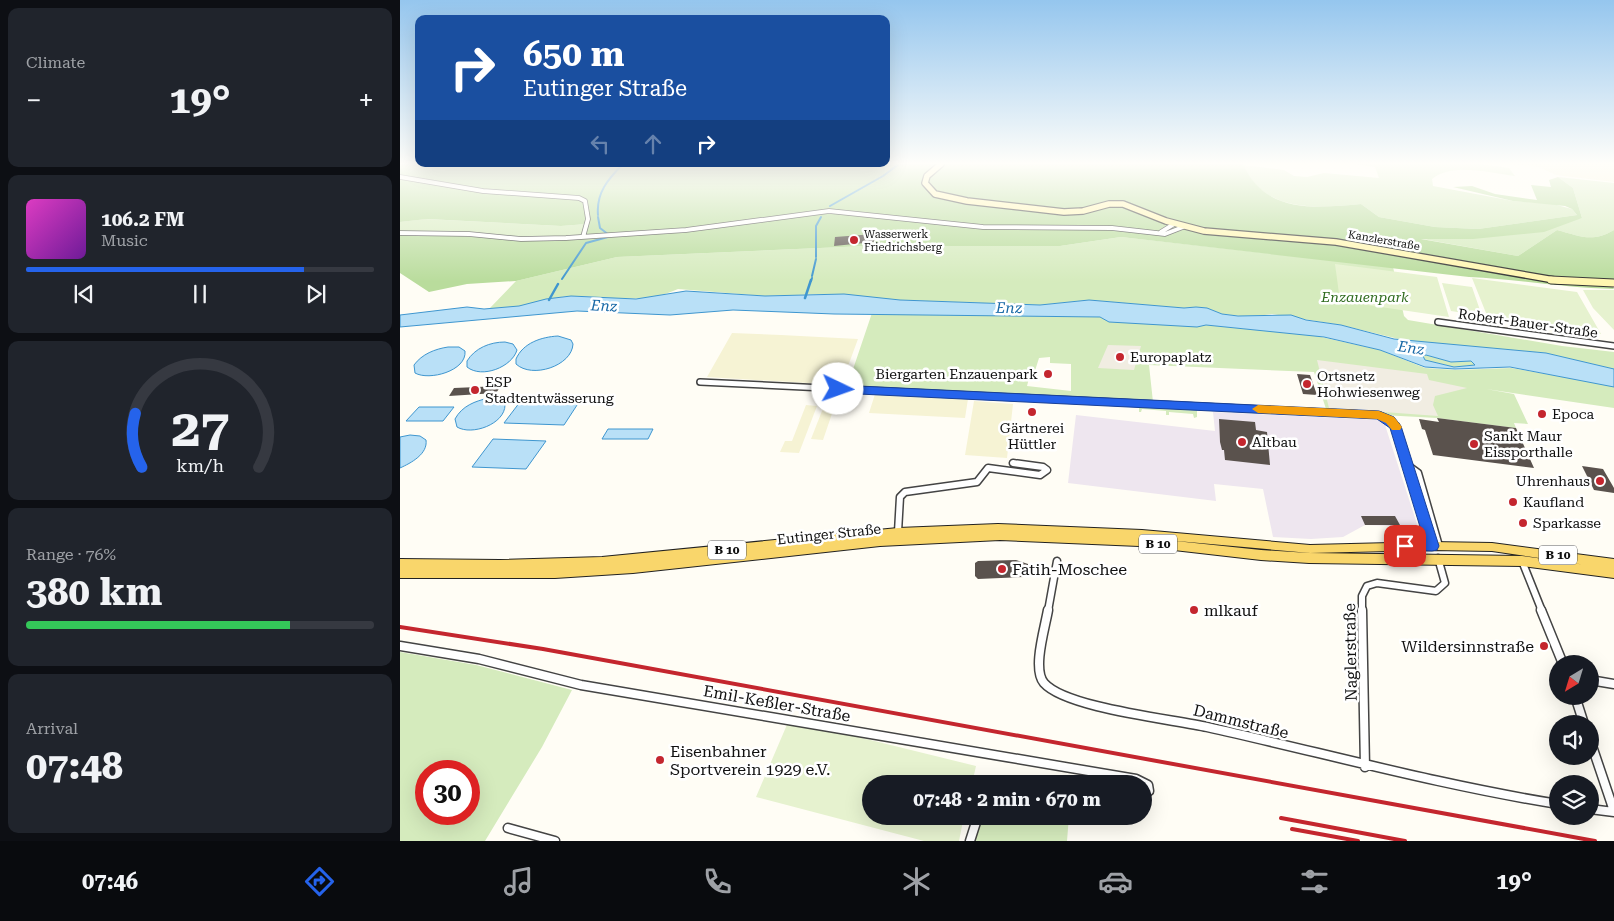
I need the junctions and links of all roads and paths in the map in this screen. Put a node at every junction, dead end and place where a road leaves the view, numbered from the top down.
1 (586, 203) edge
2 (991, 203) edge
3 (1174, 224) junction
4 (1183, 227) junction
5 (1152, 232) junction
6 (400, 233) edge
7 (583, 237) junction
8 (1586, 280) dead end
9 (1614, 281) edge
10 (1438, 322) dead end
11 (1614, 346) edge
12 (700, 382) dead end
13 (1013, 463) dead end
14 (898, 532) junction
15 (1435, 546) junction
16 (1260, 550) junction
17 (1442, 558) junction
18 (1057, 560) dead end
19 (1522, 561) junction
20 (400, 564) edge
21 (1614, 564) edge
22 (400, 573) edge
23 (1614, 573) edge
24 (400, 646) edge
25 (1559, 655) edge
26 (1599, 682) edge
27 (1614, 684) edge
28 (1598, 765) edge
29 (1365, 767) junction
30 (1112, 775) edge
31 (1549, 803) edge
32 (1599, 810) edge
33 (1614, 812) edge
34 (975, 825) edge
35 (508, 828) dead end
36 (555, 841) edge
37 (970, 841) edge

1 - 7 street
2 - 3 main road
3 - 4 main road
3 - 5 street, Kanzlerstraße
4 - 5 street, Kanzlerstraße
4 - 9 main road, Kanzlerstraße
5 - 7 street, Kanzlerstraße
6 - 7 street, Kanzlerstraße
8 - 9 street
10 - 11 street, Robert-Bauer-Straße
12 - 15 street
13 - 14 street
14 - 16 main road, Eutinger Straße / B 10
14 - 20 main road, Eutinger Straße / B 10
15 - 16 main road, Eutinger Straße / B 10
15 - 17 main road
15 - 21 main road, Eutinger Straße / B 10
16 - 17 main road, Eutinger Straße / B 10
16 - 22 main road, Eutinger Straße / B 10
17 - 19 main road, Eutinger Straße / B 10
17 - 29 street, Naglerstraße
18 - 29 street, Dammstraße
19 - 23 main road, Eutinger Straße / B 10
19 - 25 street
24 - 30 street, Emil-Keßler-Straße
26 - 27 street
28 - 33 street
29 - 31 street, Dammstraße
32 - 33 street
34 - 37 street
35 - 36 street

